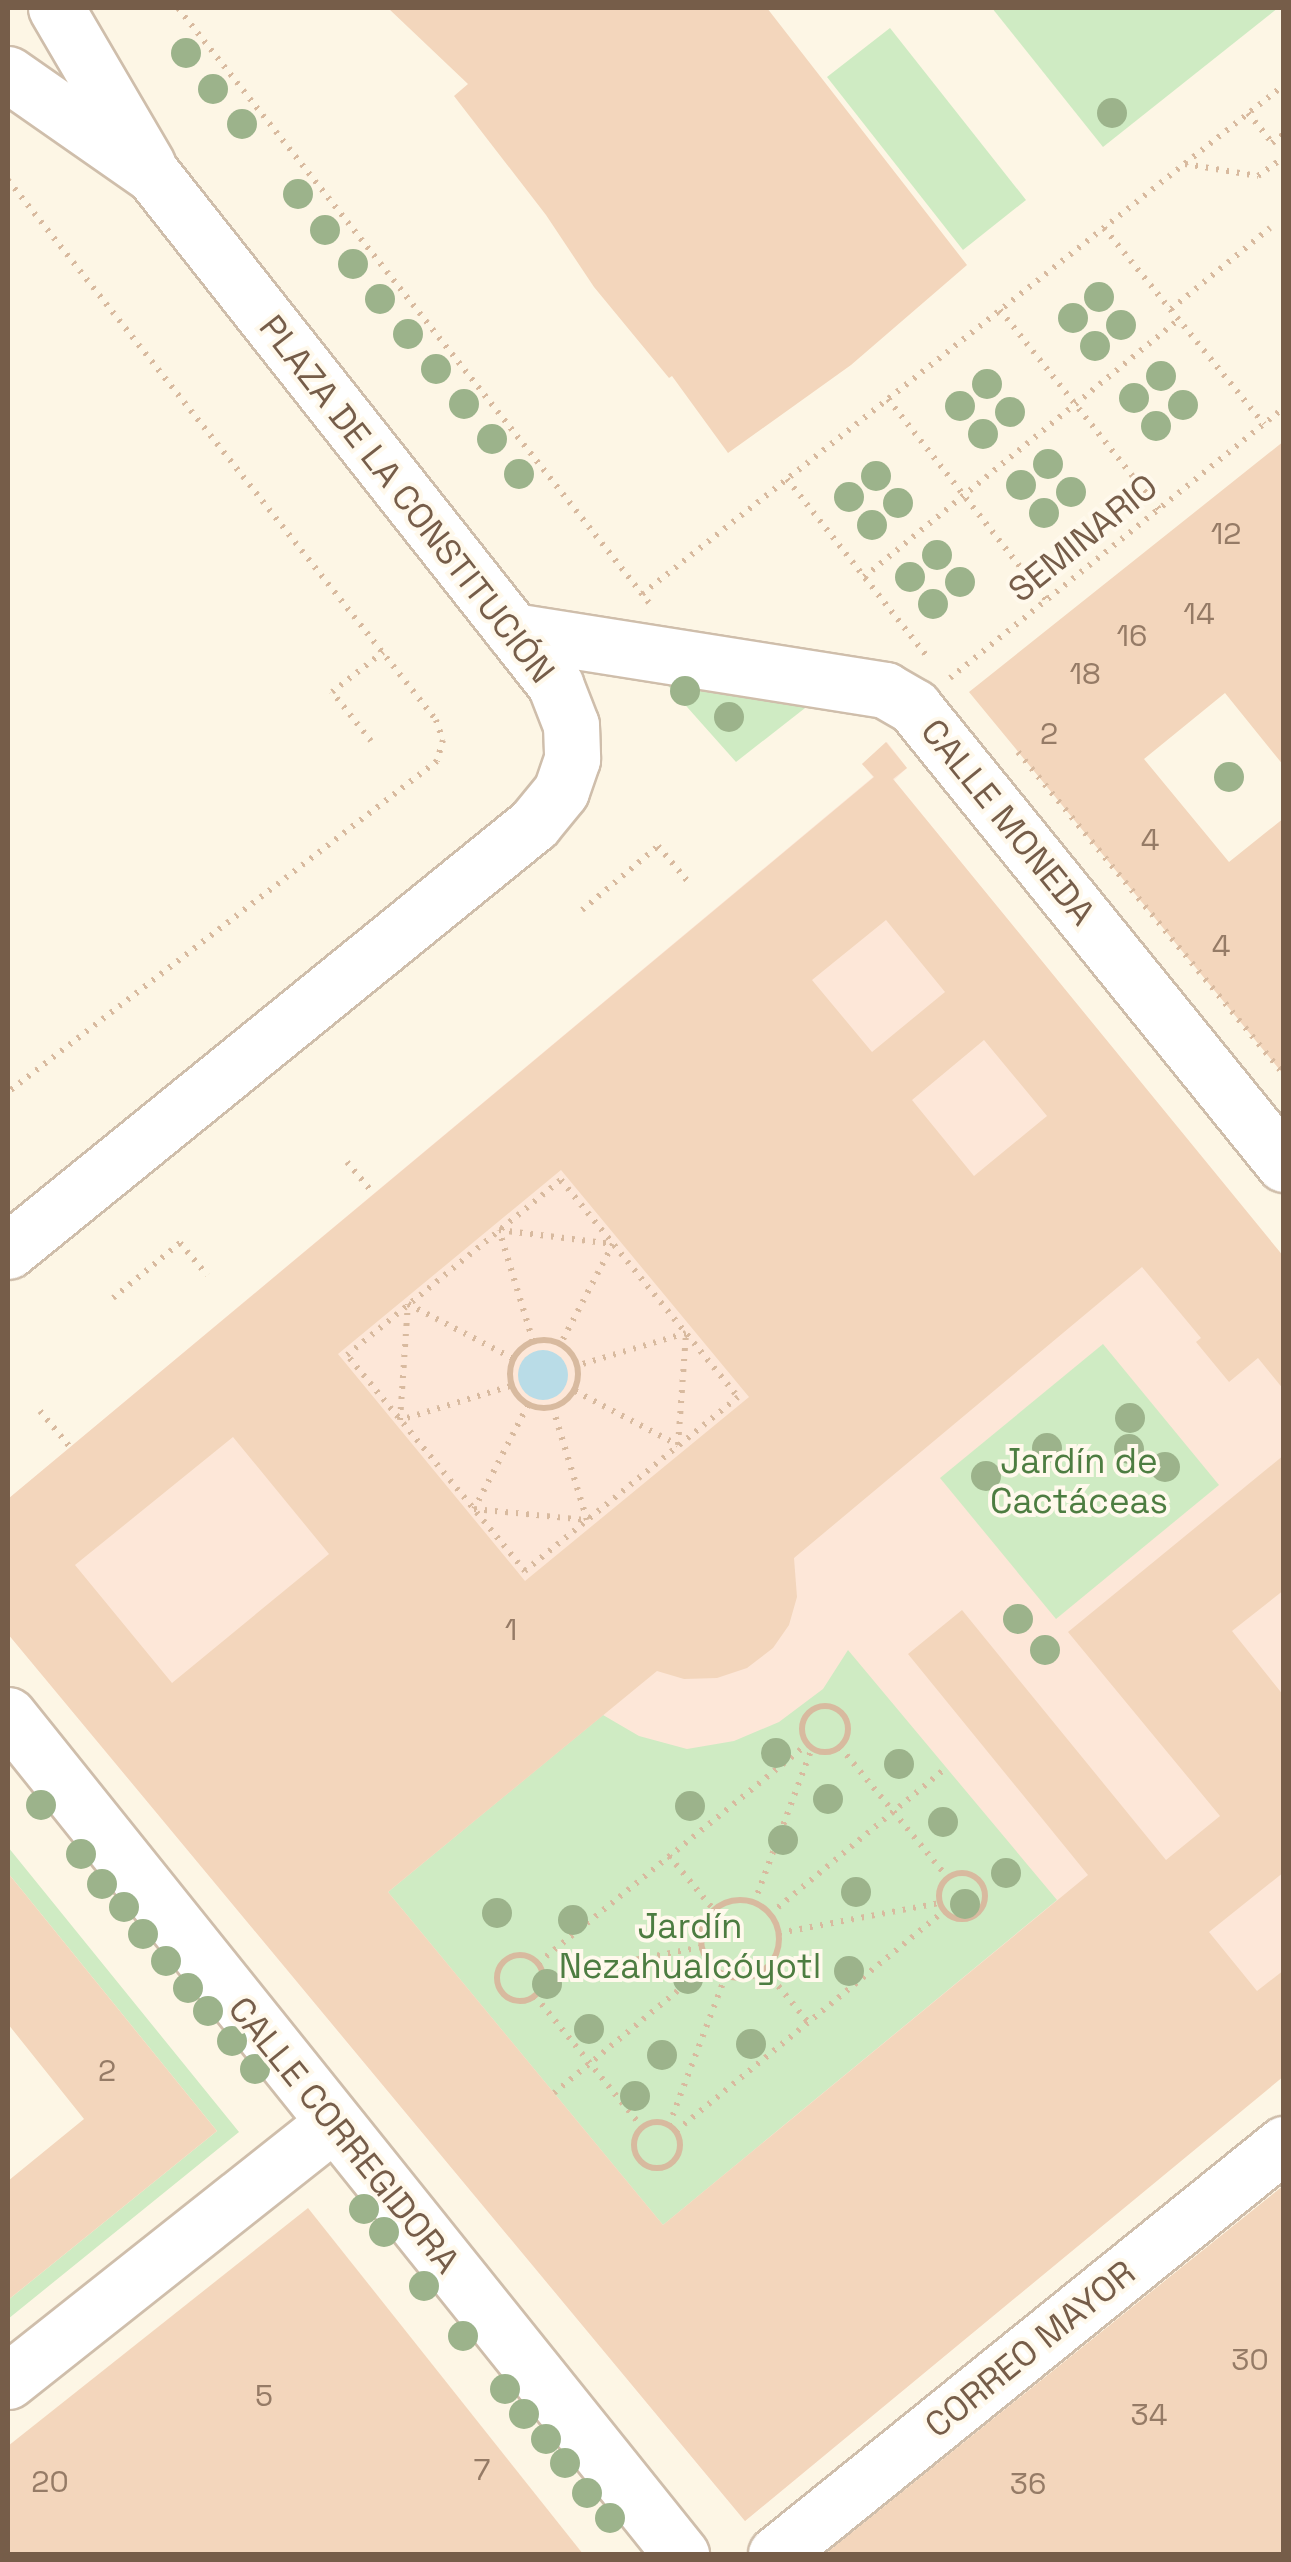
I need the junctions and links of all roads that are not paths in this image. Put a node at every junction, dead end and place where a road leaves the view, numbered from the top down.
1 (56, 8) edge
2 (8, 74) edge
3 (153, 175) junction
4 (513, 631) junction
5 (1284, 1164) edge
6 (8, 1251) edge
7 (8, 1715) edge
8 (334, 2122) junction
9 (1284, 2144) edge
10 (8, 2380) edge
11 (680, 2554) edge
12 (776, 2554) edge

1 - 3 street
2 - 3 street, PLAZA DE LA CONSTITUCIÓN
3 - 4 street, PLAZA DE LA CONSTITUCIÓN
4 - 5 street, CALLE MONEDA
4 - 6 street, PLAZA DE LA CONSTITUCIÓN
7 - 8 street, CALLE CORREGIDORA
8 - 10 street
8 - 11 street, CALLE CORREGIDORA
9 - 12 street, CORREO MAYOR

